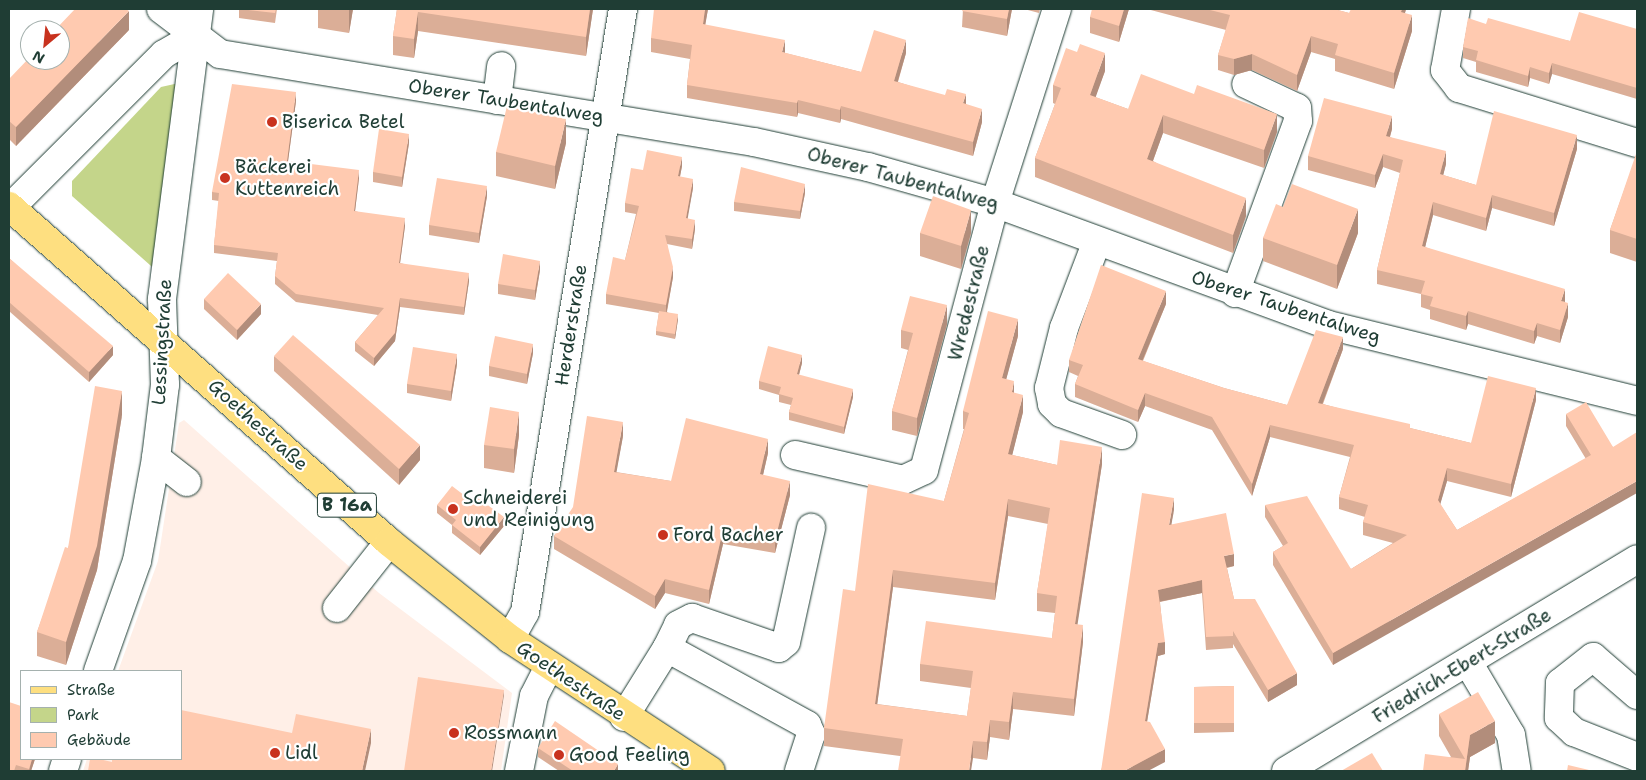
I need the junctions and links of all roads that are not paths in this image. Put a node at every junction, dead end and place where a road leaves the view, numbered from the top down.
1 (161, 9) edge
2 (199, 9) edge
3 (624, 9) edge
4 (1057, 9) edge
5 (1456, 9) edge
6 (195, 36) junction
7 (501, 66) dead end
8 (1246, 84) dead end
9 (497, 100) junction
10 (609, 118) junction
11 (1637, 143) edge
12 (994, 202) junction
13 (9, 207) edge
14 (1097, 241) junction
15 (1235, 293) junction
16 (164, 342) junction
17 (1637, 401) edge
18 (1122, 434) dead end
19 (795, 454) dead end
20 (156, 458) junction
21 (187, 482) dead end
22 (811, 528) dead end
23 (389, 542) junction
24 (1637, 560) edge
25 (337, 608) dead end
26 (510, 639) junction
27 (667, 648) junction
28 (1469, 664) junction
29 (549, 666) junction
30 (98, 670) edge
31 (1637, 695) edge
32 (624, 717) junction
33 (1637, 757) edge
34 (519, 771) edge
35 (712, 771) edge
36 (799, 771) edge
37 (1286, 771) edge
38 (1517, 771) edge

1 - 6 street, Oberer Taubentalweg
2 - 6 street, Lessingstraße
3 - 10 street, Herderstraße
4 - 12 street, Wredestraße
5 - 11 street
6 - 9 street, Oberer Taubentalweg
6 - 13 street
6 - 16 street, Lessingstraße
7 - 9 street
8 - 15 street
9 - 10 street, Oberer Taubentalweg
10 - 12 street, Oberer Taubentalweg
10 - 26 street, Herderstraße
12 - 14 street, Oberer Taubentalweg
12 - 19 street, Wredestraße
13 - 16 main road, Goethestraße / B 16a
14 - 15 street, Oberer Taubentalweg
14 - 18 street
15 - 17 street, Oberer Taubentalweg
16 - 20 street, Lessingstraße
16 - 23 main road, Goethestraße / B 16a
20 - 21 street
20 - 30 street, Lessingstraße
22 - 27 street
23 - 25 street
23 - 26 main road, Goethestraße / B 16a
24 - 28 street, Friedrich-Ebert-Straße
26 - 29 main road, Goethestraße / B 16a
27 - 32 street
27 - 36 street
28 - 37 street, Friedrich-Ebert-Straße
28 - 38 street
29 - 32 main road, Goethestraße / B 16a
29 - 34 street
31 - 33 street
32 - 35 main road, Goethestraße / B 16a

